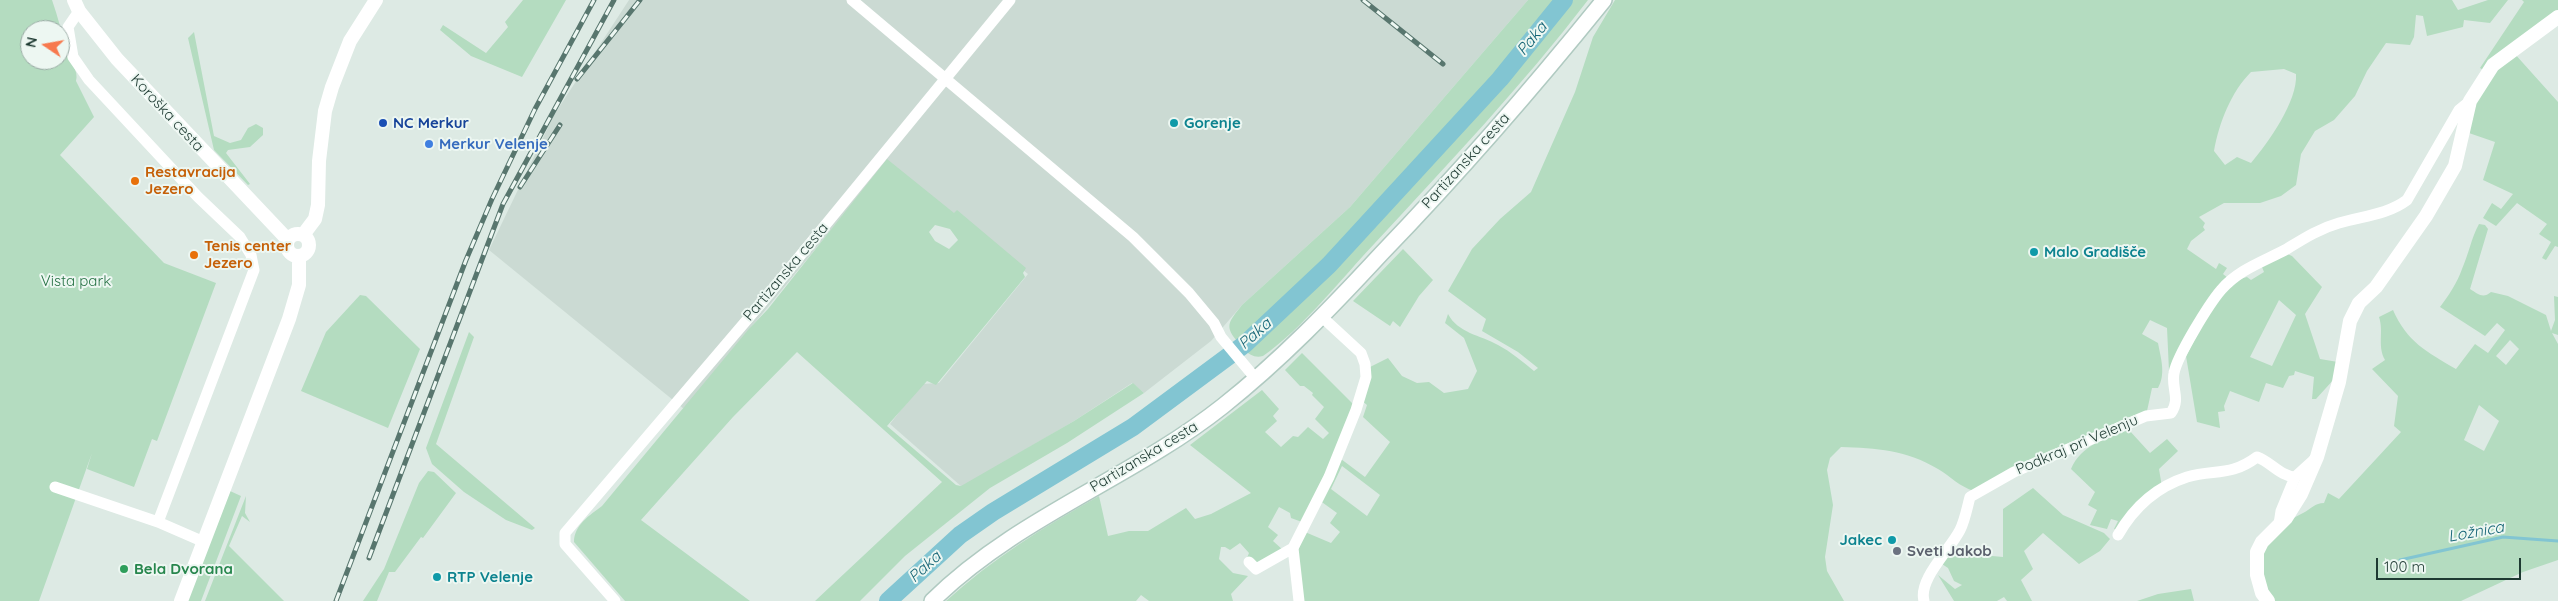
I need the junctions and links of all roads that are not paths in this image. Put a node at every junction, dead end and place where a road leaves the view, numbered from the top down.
1 (376, 0) edge
2 (852, 0) edge
3 (1010, 0) edge
4 (1604, 0) edge
5 (77, 6) edge
6 (2558, 17) edge
7 (946, 78) junction
8 (2470, 101) junction
9 (303, 235) junction
10 (288, 240) junction
11 (299, 256) junction
12 (1322, 317) junction
13 (1256, 379) junction
14 (2317, 457) junction
15 (2295, 477) junction
16 (55, 487) dead end
17 (158, 522) junction
18 (2279, 524) junction
19 (2118, 535) dead end
20 (204, 542) junction
21 (1293, 548) junction
22 (1249, 562) dead end
23 (181, 601) edge
24 (615, 601) edge
25 (932, 601) edge
26 (1299, 601) edge
27 (1924, 601) edge
28 (2268, 601) edge

1 - 9 street
2 - 7 street
3 - 7 street, Partizanska cesta
4 - 12 main road, Partizanska cesta
5 - 10 street, Koroška cesta
5 - 17 street
6 - 8 street, Podkraj pri Velenju
7 - 13 street
7 - 24 street, Partizanska cesta
8 - 14 street, Podkraj pri Velenju
8 - 27 street, Podkraj pri Velenju
9 - 10 street
9 - 11 street
10 - 11 street
11 - 20 street
12 - 13 main road, Partizanska cesta
12 - 21 street
13 - 25 main road, Partizanska cesta
14 - 15 street
14 - 18 street, Podkraj pri Velenju
15 - 18 street
15 - 19 street
16 - 17 street
17 - 20 street
18 - 28 street, Podkraj pri Velenju
20 - 23 street
21 - 22 street
21 - 26 street

